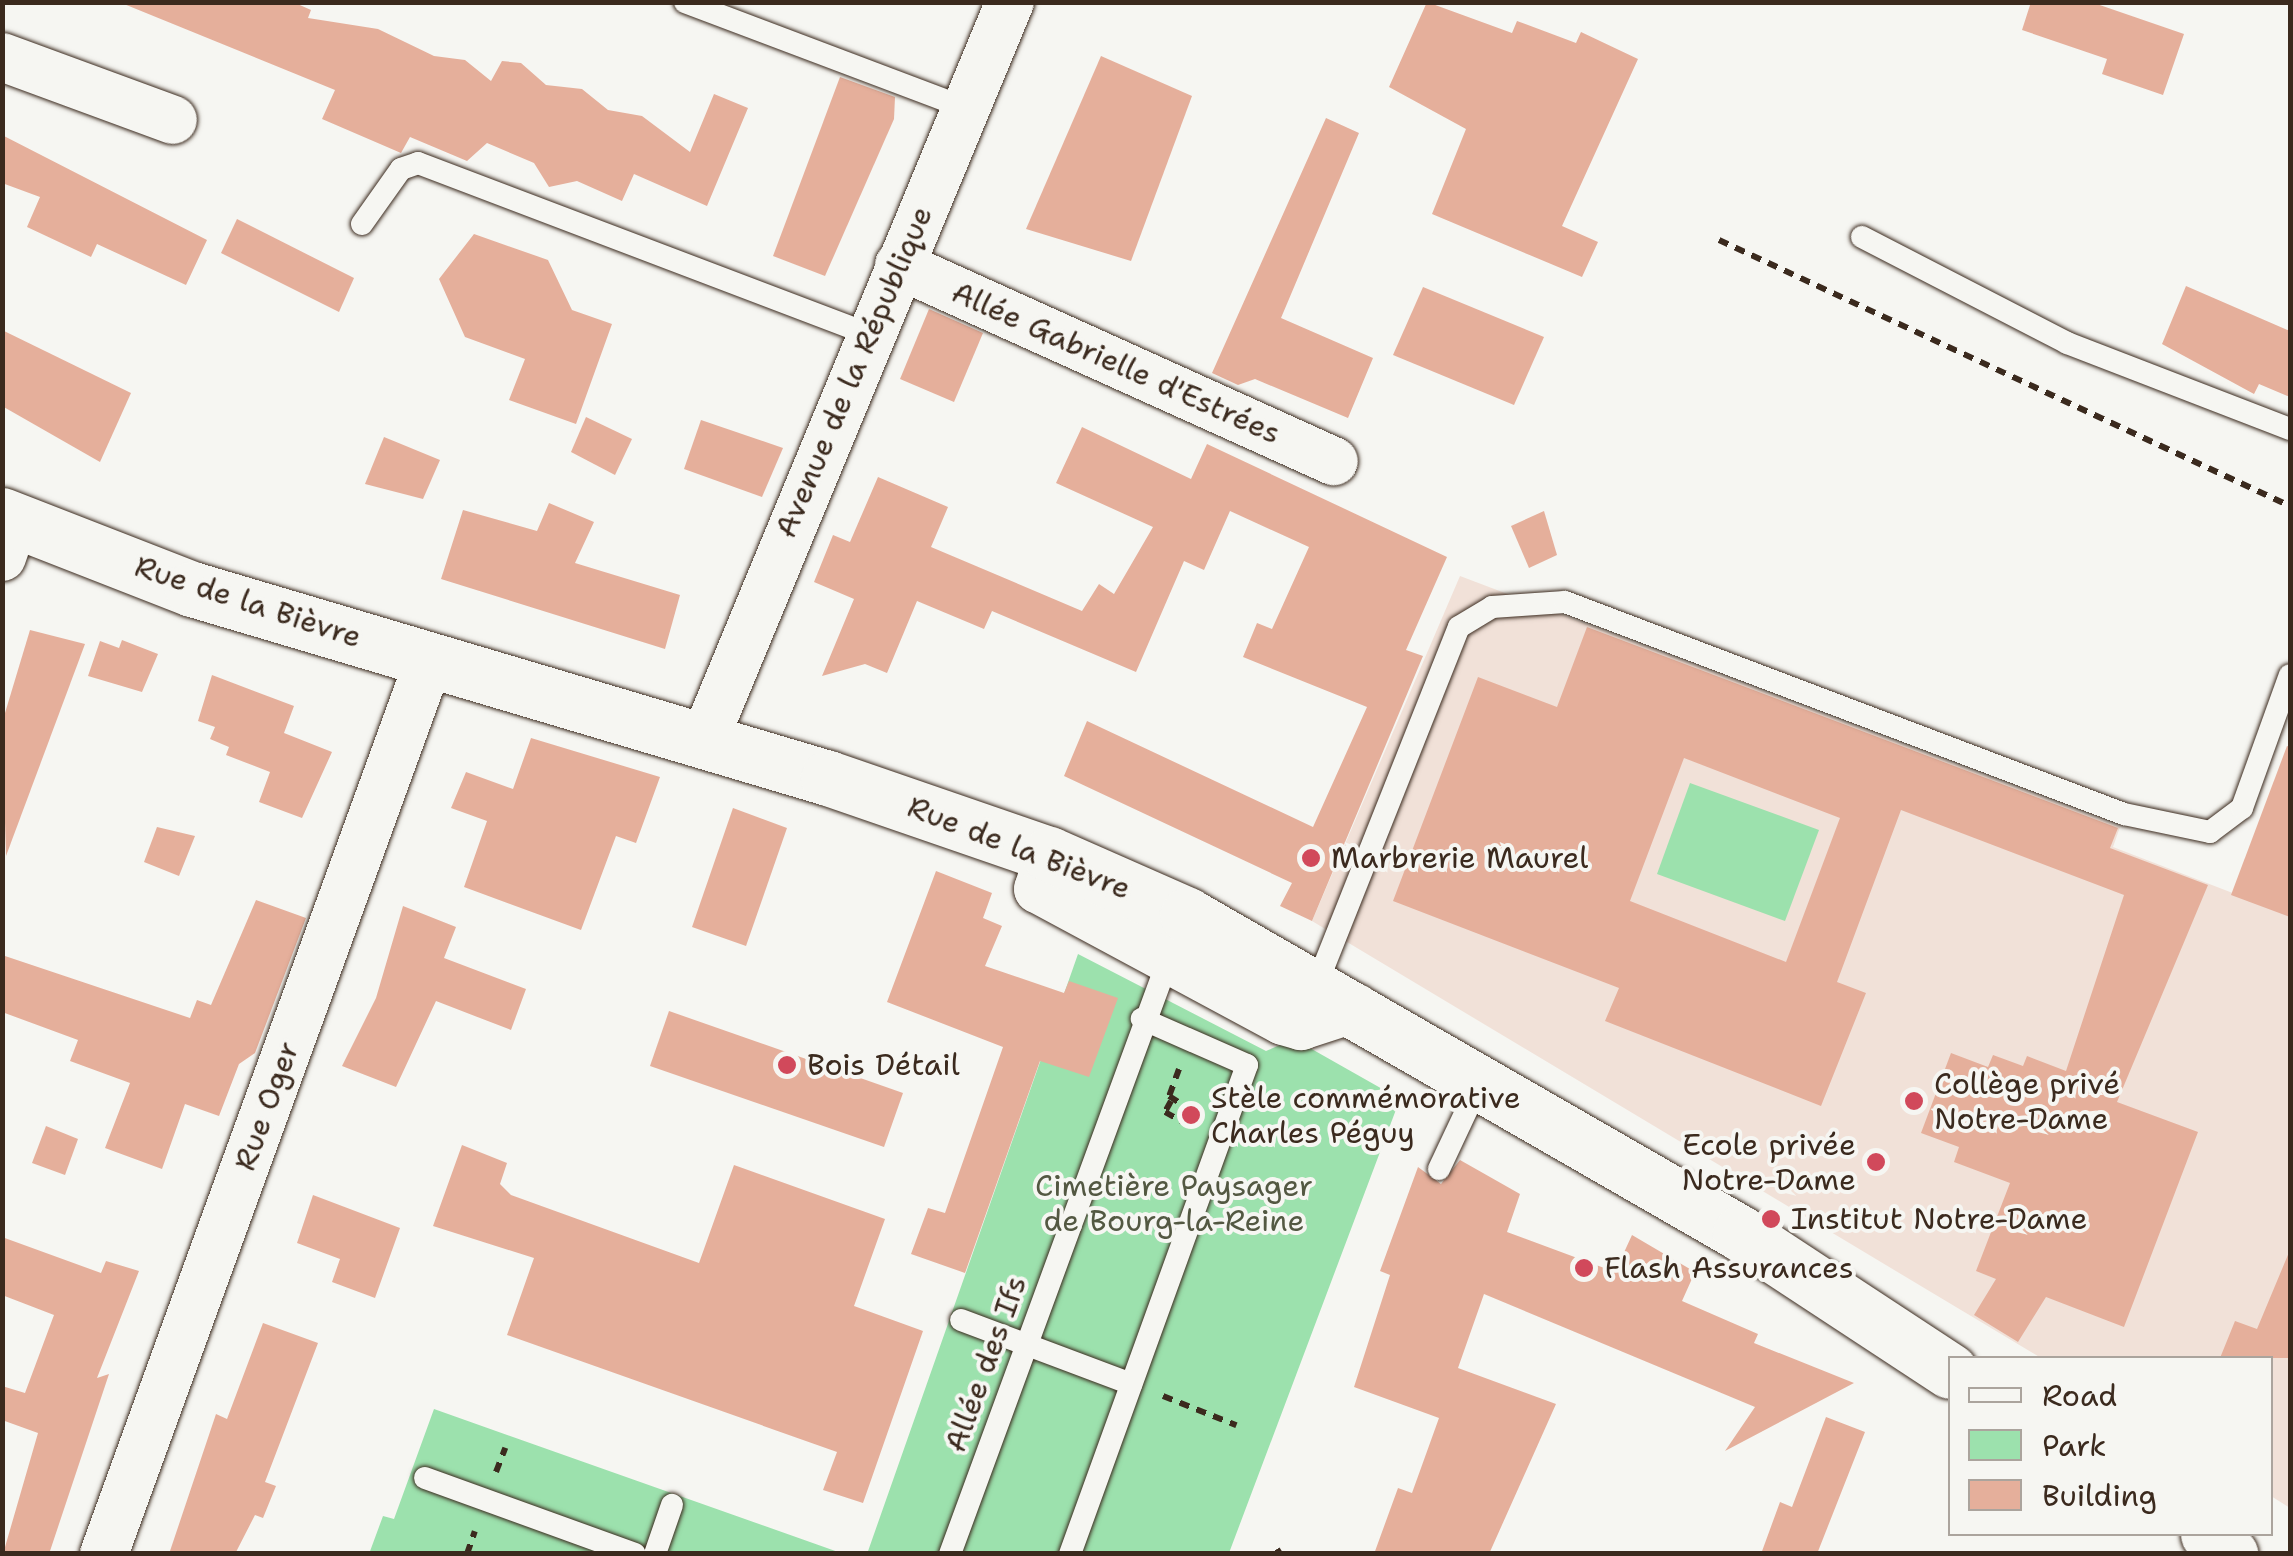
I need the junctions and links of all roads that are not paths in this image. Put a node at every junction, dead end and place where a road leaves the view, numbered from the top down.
1 (685, 2) edge
2 (1010, 2) edge
3 (2, 57) edge
4 (966, 108) junction
5 (173, 120) dead end
6 (362, 224) dead end
7 (1862, 238) dead end
8 (899, 265) junction
9 (869, 334) junction
10 (2290, 429) edge
11 (1334, 460) dead end
12 (7, 531) edge
13 (430, 658) junction
14 (2290, 675) edge
15 (704, 743) junction
16 (1177, 937) junction
17 (1336, 997) junction
18 (1142, 1018) junction
19 (1481, 1080) junction
20 (1440, 1169) dead end
21 (961, 1320) dead end
22 (1025, 1344) junction
23 (1948, 1370) edge
24 (1131, 1384) junction
25 (425, 1478) dead end
26 (672, 1505) dead end
27 (104, 1554) edge
28 (635, 1554) edge
29 (654, 1554) edge
30 (950, 1554) edge
31 (1070, 1554) edge

1 - 4 lane
2 - 4 street, Avenue de la République
3 - 5 street
4 - 8 street, Avenue de la République
6 - 9 lane
7 - 10 lane
8 - 9 street, Avenue de la République
8 - 11 street, Allée Gabrielle d'Estrées
9 - 15 street, Avenue de la République
12 - 13 main road, Rue de la Bièvre
13 - 15 main road, Rue de la Bièvre
13 - 27 street, Rue Oger
14 - 17 lane
15 - 16 main road, Rue de la Bièvre
16 - 17 main road, Rue de la Bièvre
16 - 18 lane, Allée des Ifs
17 - 19 main road, Rue de la Bièvre
18 - 22 lane, Allée des Ifs
18 - 24 lane
19 - 20 lane
19 - 23 main road, Rue de la Bièvre
21 - 22 lane
22 - 24 lane
22 - 30 lane, Allée des Ifs
24 - 31 lane
25 - 28 lane
26 - 29 lane

